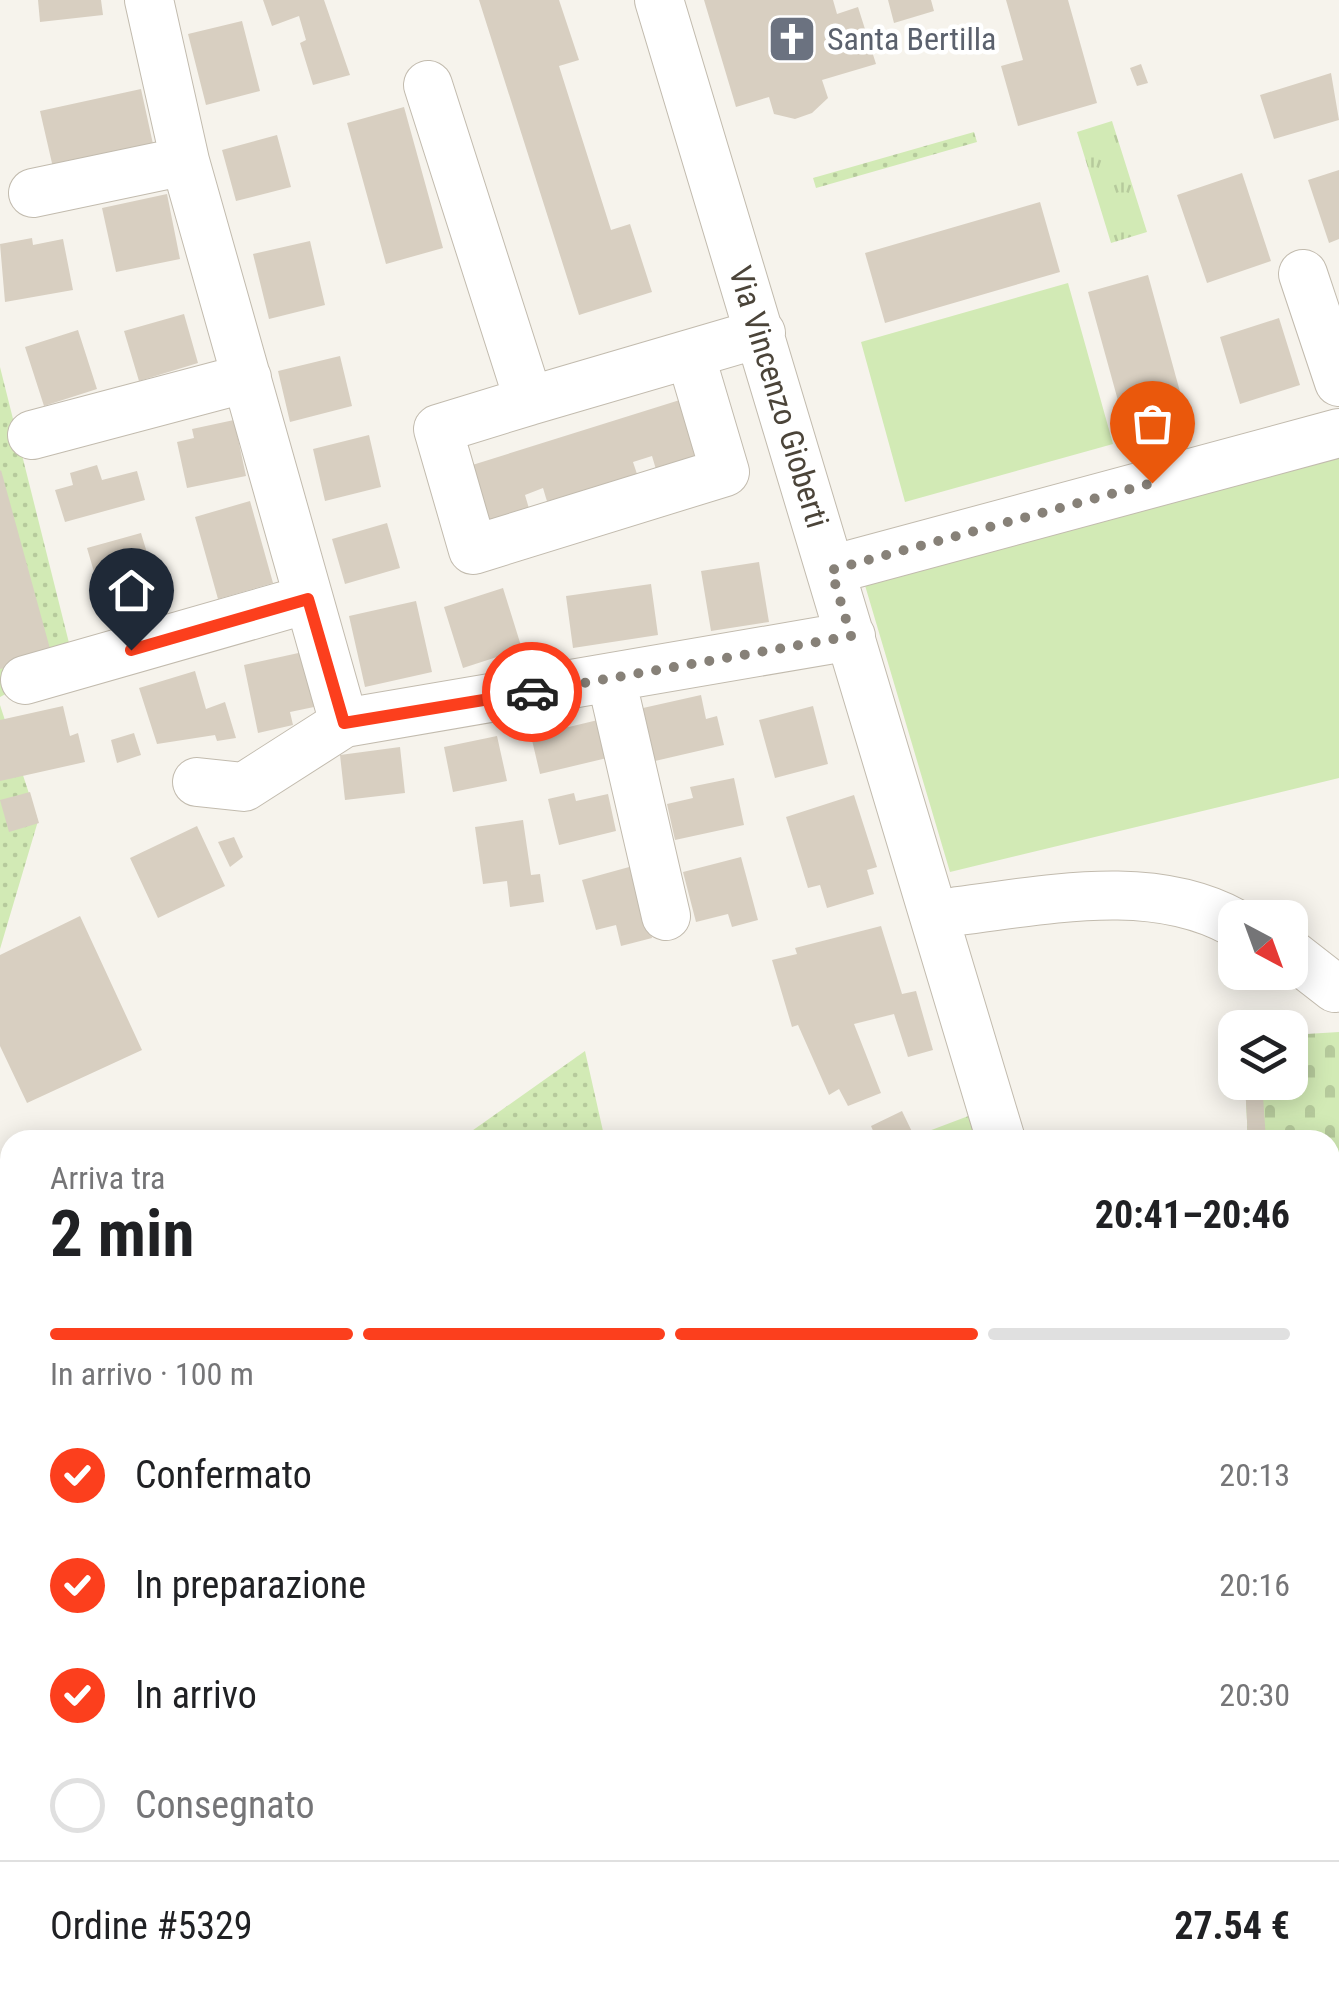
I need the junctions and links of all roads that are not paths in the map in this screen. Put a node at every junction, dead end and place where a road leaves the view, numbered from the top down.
1 (149, 0) edge
2 (659, 0) edge
3 (428, 86) dead end
4 (186, 161) junction
5 (32, 193) dead end
6 (1303, 274) dead end
7 (761, 333) junction
8 (690, 354) junction
9 (247, 378) junction
10 (1339, 382) edge
11 (530, 401) junction
12 (1339, 433) edge
13 (32, 435) dead end
14 (831, 570) junction
15 (308, 599) junction
16 (851, 636) junction
17 (610, 678) junction
18 (25, 680) dead end
19 (344, 723) junction
20 (197, 782) dead end
21 (1218, 914) edge
22 (666, 916) dead end
23 (935, 918) junction
24 (1308, 967) edge
25 (1336, 988) dead end
26 (998, 1130) edge

1 - 4 street
2 - 7 street, Via Vincenzo Gioberti
3 - 11 street
4 - 5 street
4 - 9 street
6 - 10 street
7 - 8 street
7 - 14 street, Via Vincenzo Gioberti
8 - 11 street
8 - 11 street
9 - 13 street
9 - 15 street
12 - 14 street
14 - 16 street, Via Vincenzo Gioberti
15 - 18 street
15 - 19 street
16 - 17 street
16 - 23 street, Via Vincenzo Gioberti
17 - 19 street
17 - 22 street
19 - 20 street
21 - 23 street
23 - 26 street, Via Vincenzo Gioberti
24 - 25 street

